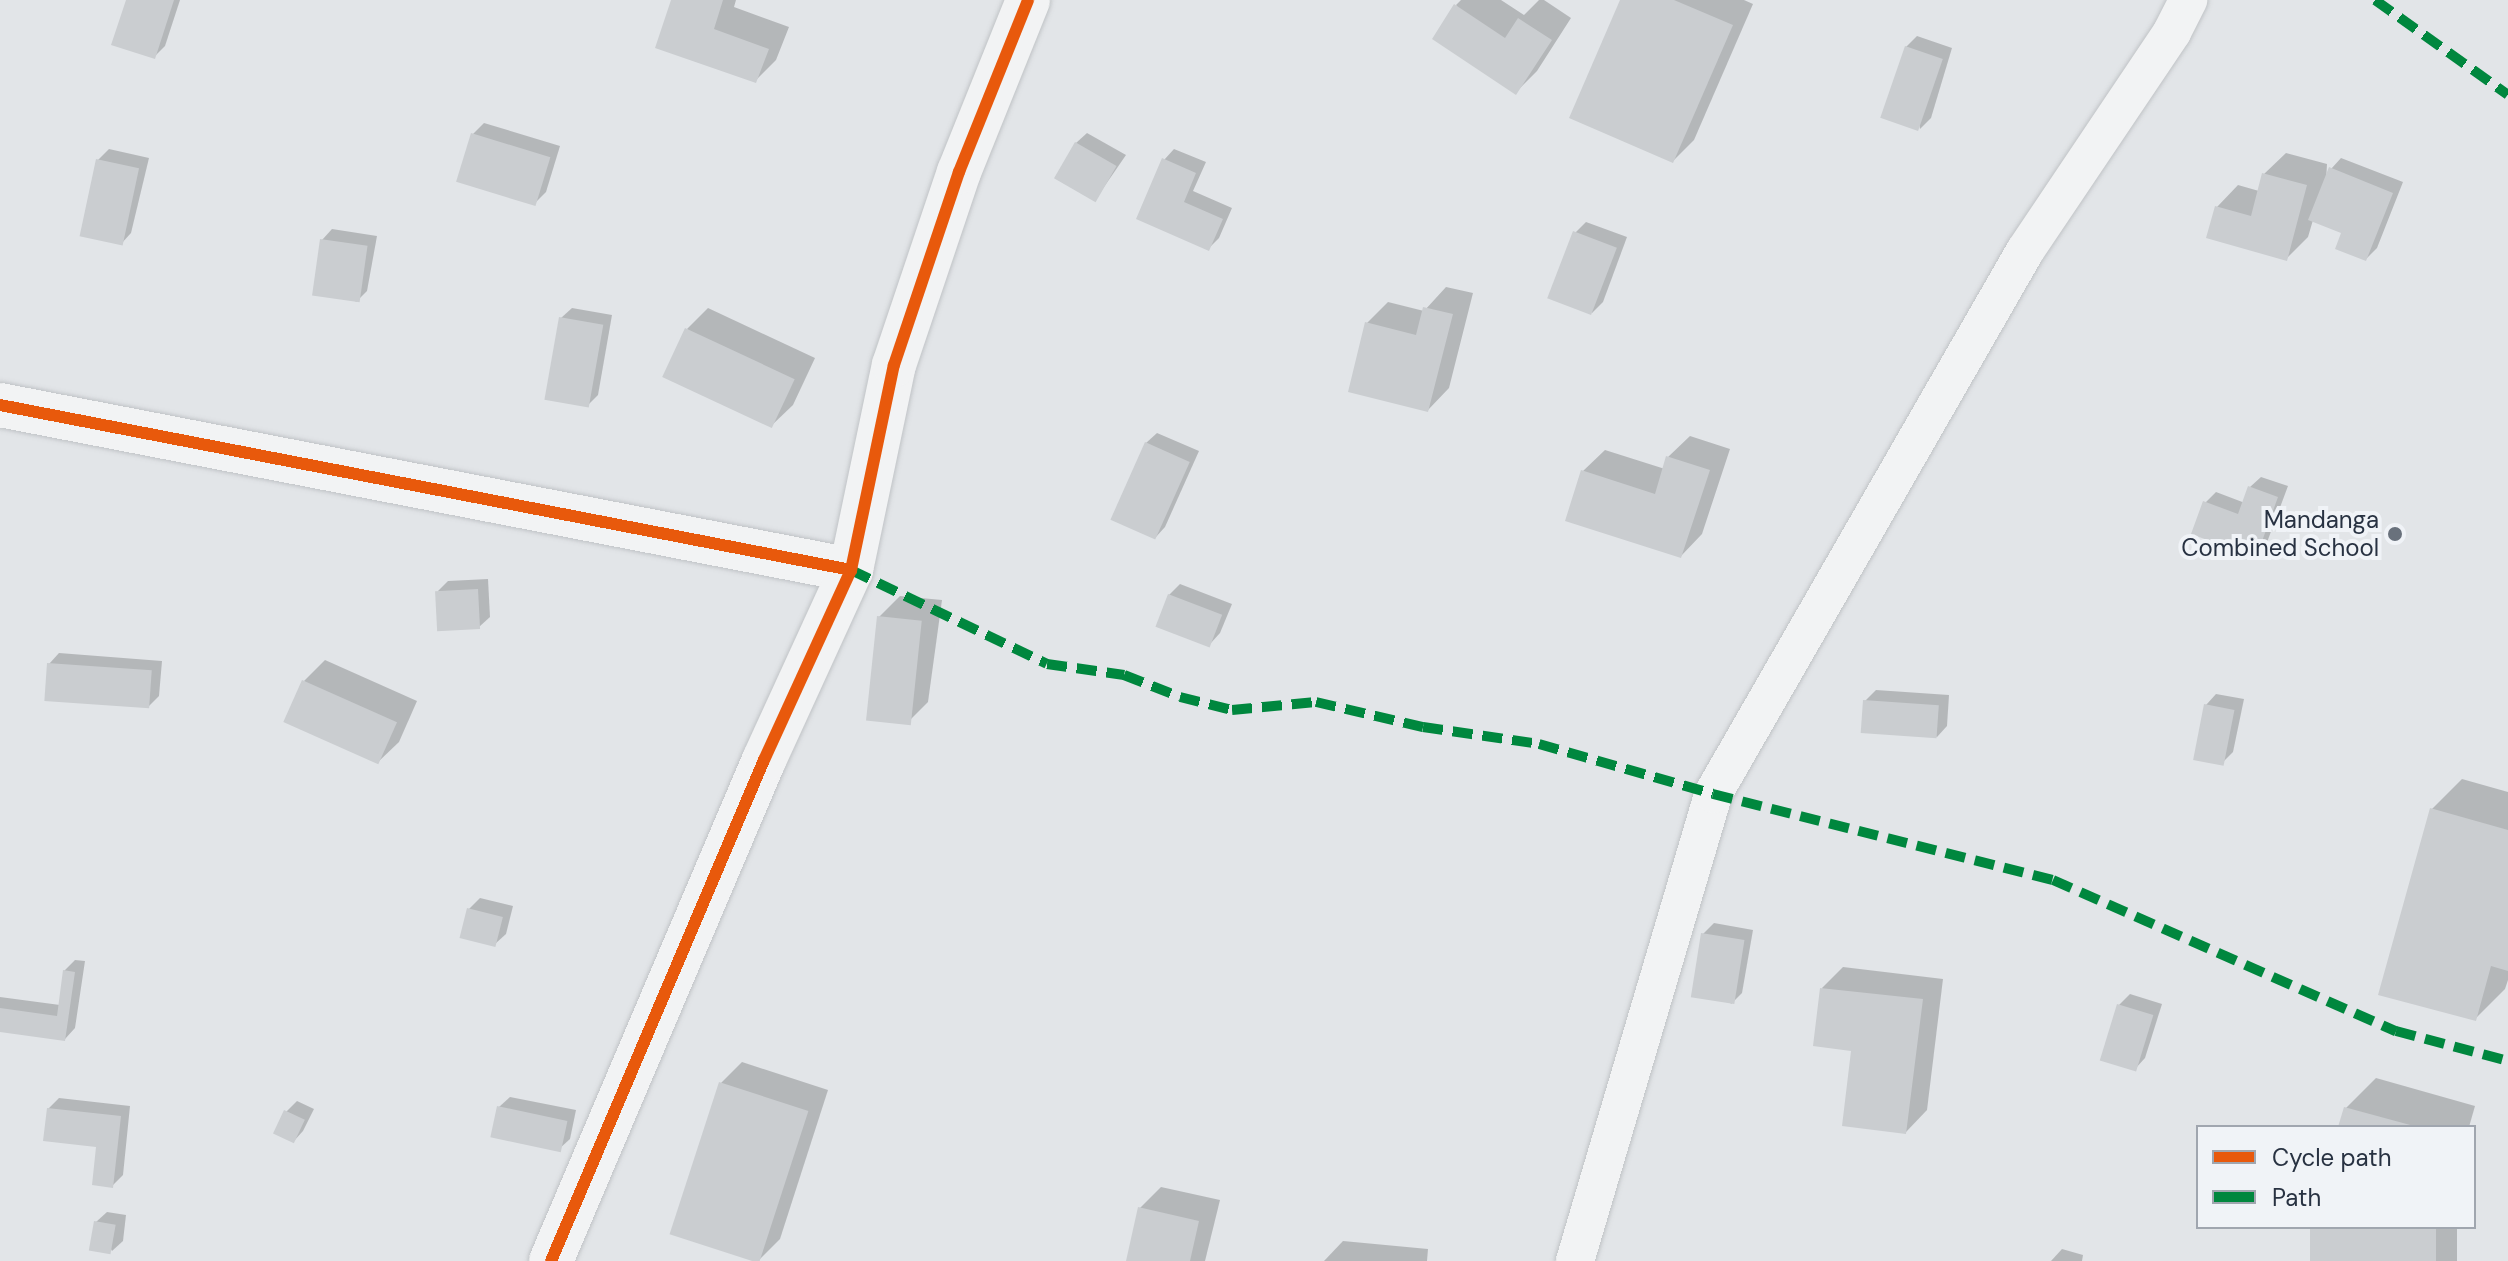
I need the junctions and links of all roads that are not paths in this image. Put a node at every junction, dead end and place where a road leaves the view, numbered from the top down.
1 (1028, 0) edge
2 (2188, 0) edge
3 (0, 405) edge
4 (851, 570) junction
5 (551, 1261) edge
6 (1575, 1261) edge

1 - 4 street
2 - 6 lane
3 - 4 street
4 - 5 street

